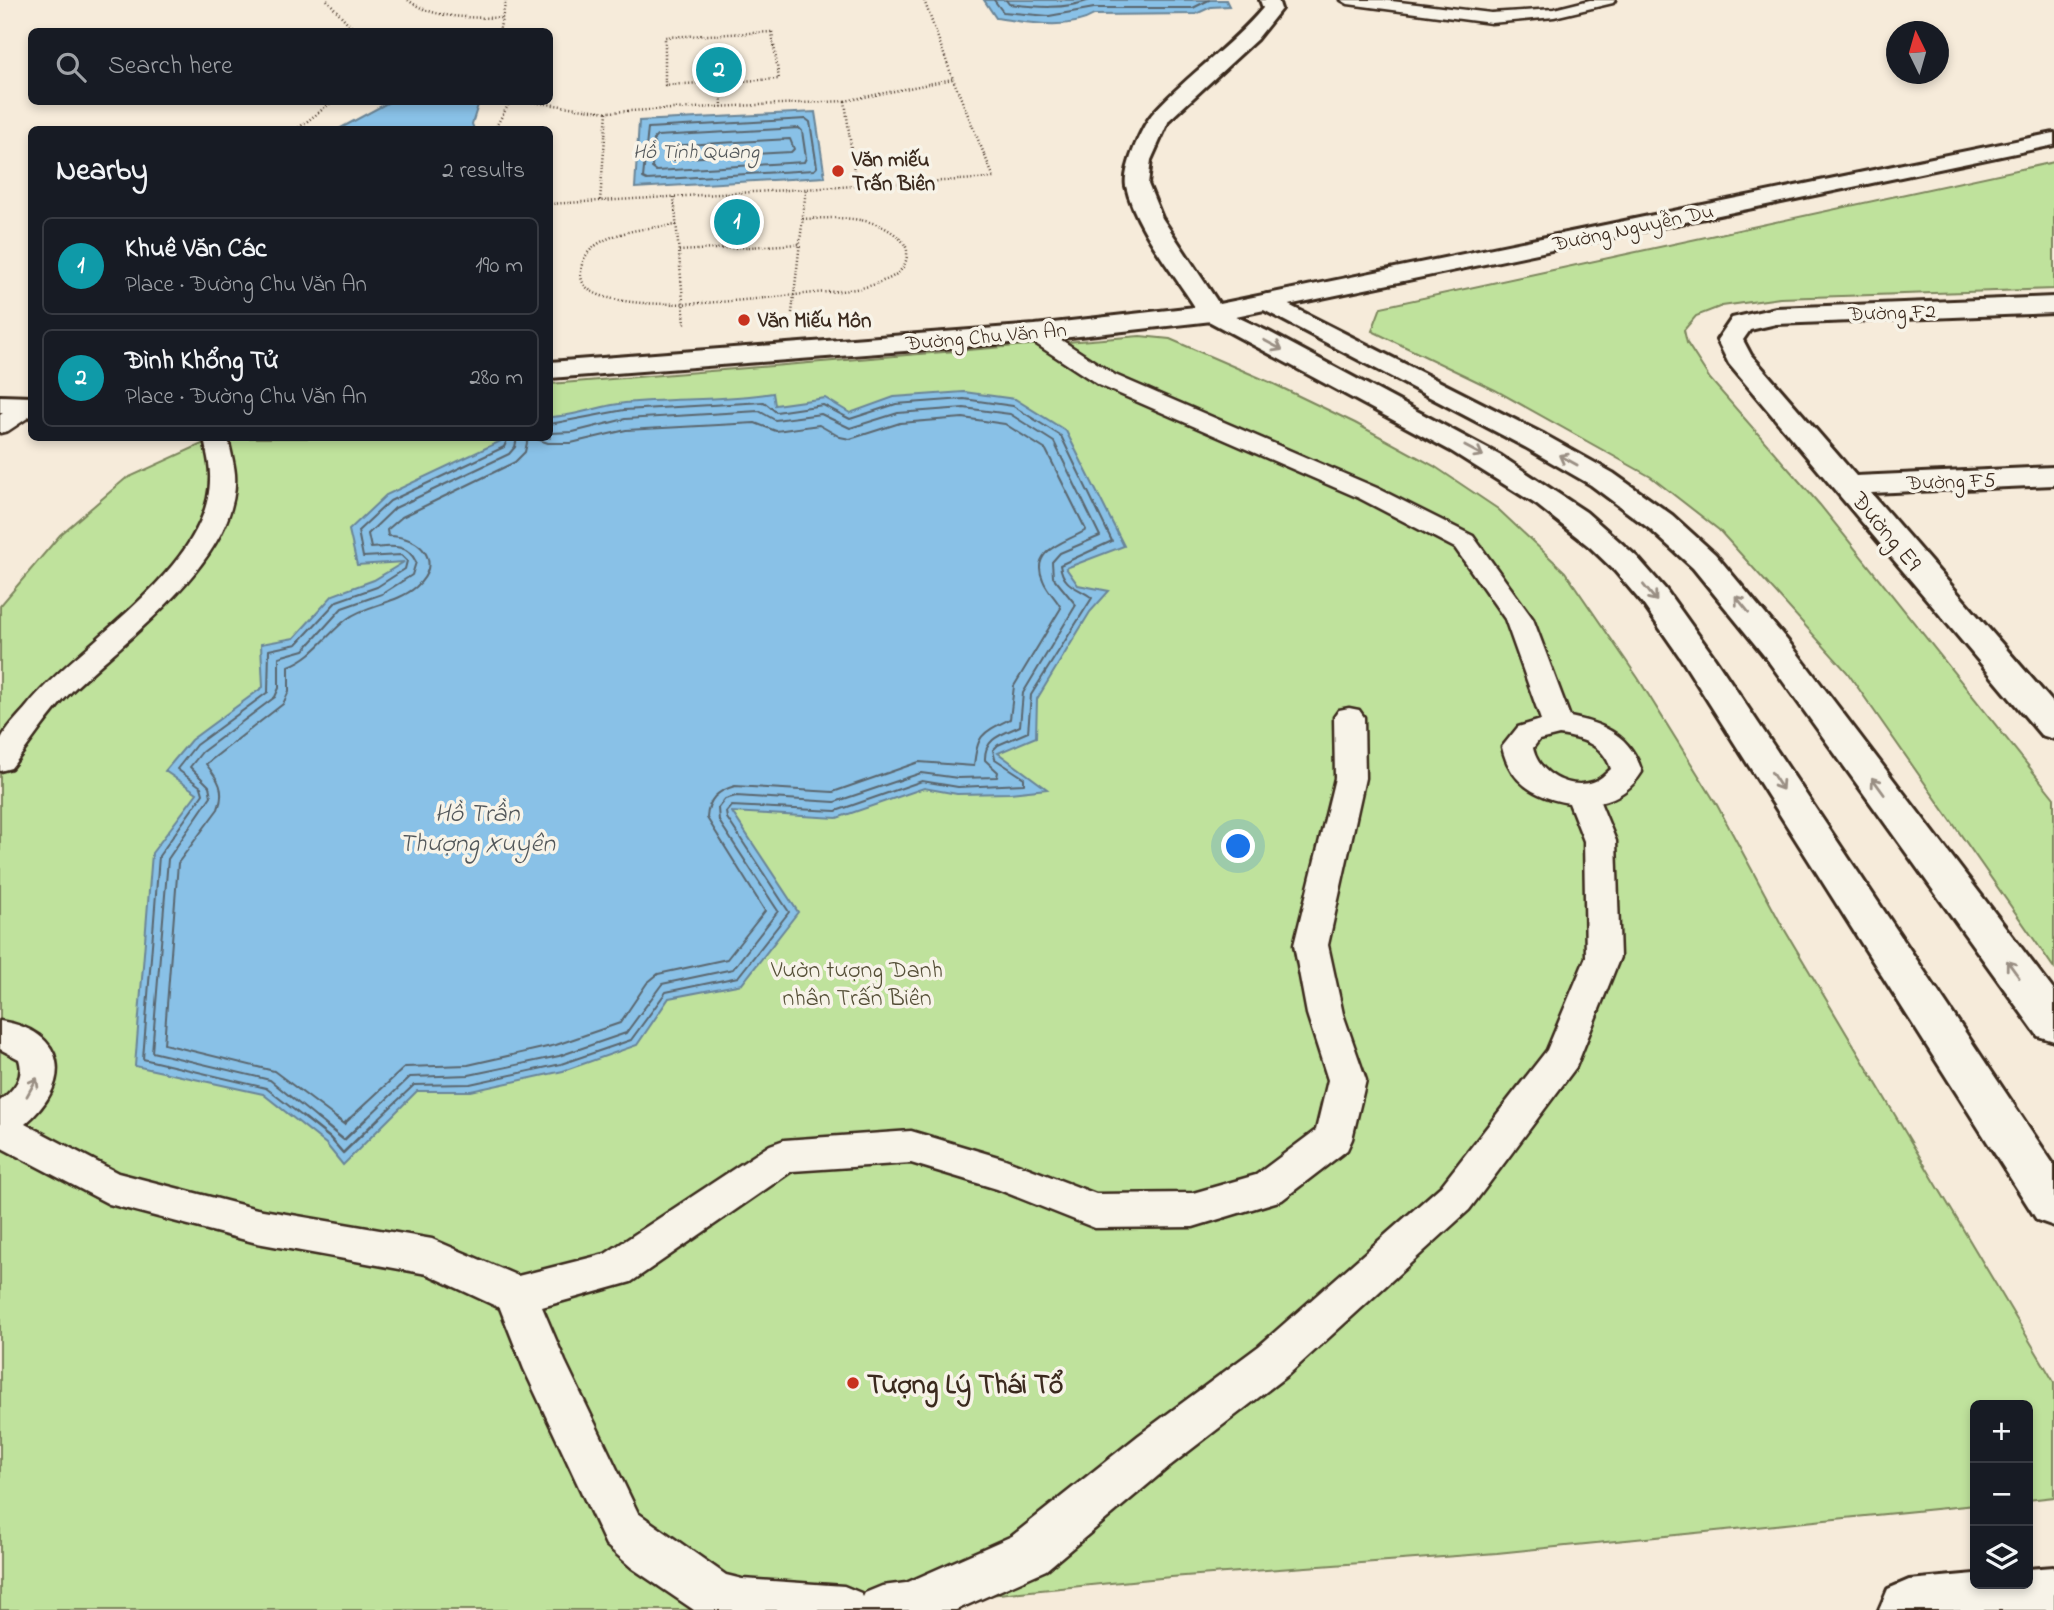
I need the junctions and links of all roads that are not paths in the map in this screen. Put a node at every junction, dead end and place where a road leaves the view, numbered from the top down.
1 (1269, 0) edge
2 (1348, 0) edge
3 (1608, 0) edge
4 (2054, 139) edge
5 (1266, 302) junction
6 (2054, 305) edge
7 (1212, 313) junction
8 (1035, 333) junction
9 (1735, 333) joint
10 (553, 370) edge
11 (0, 404) edge
12 (28, 405) edge
13 (28, 407) edge
14 (0, 426) edge
15 (217, 441) edge
16 (2054, 477) edge
17 (1848, 485) junction
18 (1349, 717) dead end
19 (2052, 722) edge
20 (1558, 725) junction
21 (0, 761) edge
22 (1582, 795) junction
23 (2054, 1024) edge
24 (0, 1035) edge
25 (0, 1122) edge
26 (0, 1129) edge
27 (2054, 1205) edge
28 (516, 1294) junction
29 (2054, 1596) edge
30 (844, 1610) edge
31 (882, 1610) edge
32 (1909, 1610) edge

1 - 7 street
2 - 3 lane
4 - 5 street, Đường Nguyễn Du
5 - 7 street, Đường Nguyễn Du
23 -> 5 street
6 - 9 street, Đường F2
7 - 8 street, Đường Chu Văn An
7 -> 27 street
8 - 10 street, Đường Chu Văn An
8 - 20 lane
9 - 17 street, Đường E9
11 - 12 street
13 - 14 lane
15 - 21 lane
16 - 17 street, Đường F5
17 - 19 street, Đường E9
18 - 28 lane
20 - 22 lane
20 - 22 lane
22 - 31 lane
25 -> 24 lane
26 - 28 lane
28 - 30 lane
29 - 32 street

